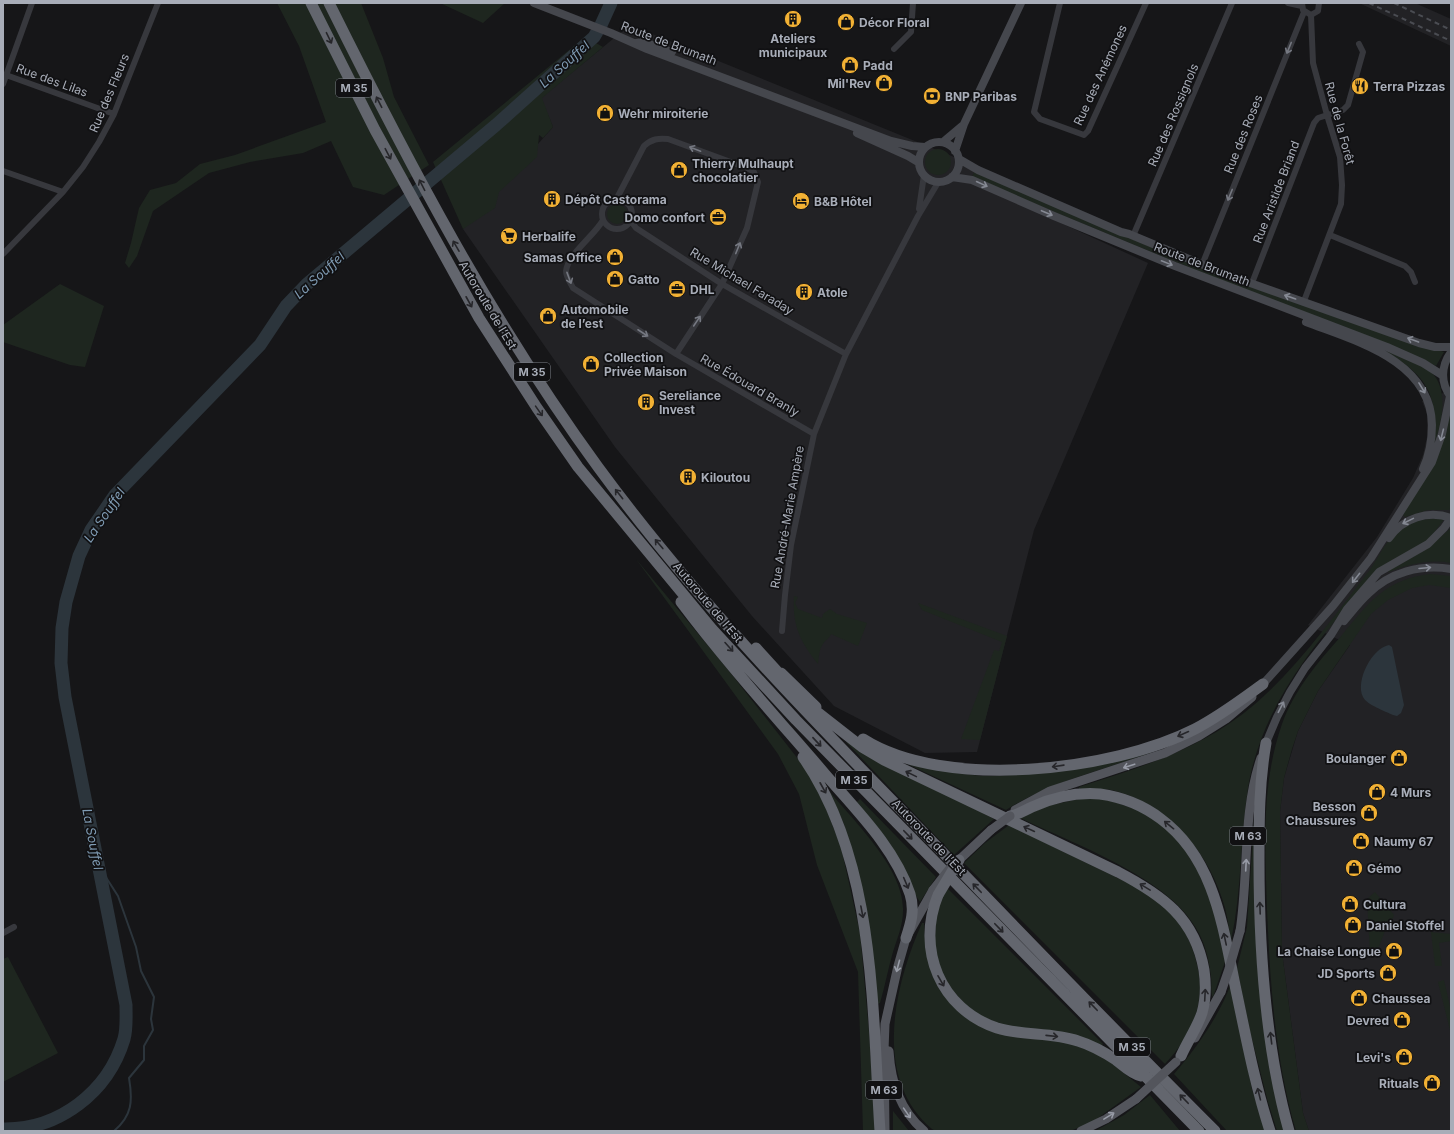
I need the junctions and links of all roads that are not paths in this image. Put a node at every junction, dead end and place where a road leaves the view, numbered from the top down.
1 (32, 3) edge
2 (158, 3) edge
3 (311, 3) edge
4 (329, 3) edge
5 (534, 3) edge
6 (913, 3) edge
7 (1021, 3) edge
8 (1060, 3) edge
9 (1146, 3) edge
10 (1232, 3) edge
11 (1288, 3) edge
12 (1319, 3) edge
13 (1303, 7) edge
14 (1311, 15) junction
15 (1359, 44) dead end
16 (894, 49) dead end
17 (6, 75) junction
18 (3, 84) edge
19 (795, 104) junction
20 (114, 114) junction
21 (1327, 115) junction
22 (964, 124) junction
23 (943, 142) junction
24 (925, 146) junction
25 (955, 150) junction
26 (959, 159) junction
27 (918, 162) junction
28 (3, 171) edge
29 (924, 175) junction
30 (952, 177) junction
31 (939, 181) junction
32 (623, 188) junction
33 (63, 192) junction
34 (617, 198) junction
35 (626, 202) junction
36 (918, 216) junction
37 (603, 220) junction
38 (631, 221) junction
39 (610, 227) junction
40 (626, 227) junction
41 (636, 228) junction
42 (597, 230) junction
43 (1131, 235) junction
44 (1330, 235) junction
45 (3, 254) edge
46 (1202, 265) junction
47 (1415, 282) dead end
48 (1252, 283) junction
49 (722, 284) junction
50 (1304, 301) junction
51 (1268, 302) junction
52 (1451, 347) edge
53 (1451, 352) edge
54 (676, 354) junction
55 (846, 354) junction
56 (1442, 374) junction
57 (1450, 397) edge
58 (814, 434) junction
59 (578, 467) junction
60 (1449, 521) edge
61 (1393, 522) junction
62 (1371, 558) junction
63 (1451, 569) edge
64 (692, 584) junction
65 (782, 631) dead end
66 (1331, 635) junction
67 (774, 667) junction
68 (1263, 684) junction
69 (766, 704) junction
70 (1266, 743) junction
71 (1028, 805) junction
72 (1010, 816) joint
73 (959, 860) joint
74 (935, 893) junction
75 (14, 928) dead end
76 (3, 933) edge
77 (906, 938) junction
78 (892, 994) junction
79 (1178, 1059) junction
80 (1147, 1078) junction
81 (880, 1131) edge
82 (885, 1131) edge
83 (924, 1131) edge
84 (1081, 1131) edge
85 (1199, 1131) edge
86 (1215, 1131) edge
87 (1270, 1131) edge
88 (1289, 1131) edge

1 - 17 street
2 - 20 street, Rue des Fleurs
3 -> 59 highway, Autoroute de l’Est / M 35
64 -> 4 highway, Autoroute de l’Est / M 35
5 - 19 main road, Route de Brumath
6 - 16 street
7 - 22 main road
8 - 9 street, Rue des Anémones
10 - 43 street, Rue des Rossignols
11 - 13 street
12 - 14 street
13 - 14 street
13 -> 46 street, Rue des Roses
14 - 21 street, Rue de la Forêt
15 - 21 street, Rue Aristide Briand
17 - 18 street
17 - 20 street, Rue des Lilas
19 - 24 main road, Route de Brumath
19 - 27 main road, Route de Brumath
20 - 33 street, Rue des Fleurs
21 - 44 street, Rue de la Forêt
21 - 48 street, Rue Aristide Briand
22 - 23 main road
22 - 25 main road
23 - 24 main road
23 - 25 main road
24 - 27 main road
25 - 26 main road
26 - 30 main road
26 - 43 main road, Route de Brumath
27 - 29 main road
28 - 33 street
29 - 31 main road
29 - 36 street, Rue André-Marie Ampère
30 - 31 main road
30 -> 51 main road, Route de Brumath
31 - 36 street, Rue André-Marie Ampère
32 - 34 street
32 - 35 street
49 -> 32 street
33 - 45 street, Rue des Fleurs
34 - 35 street
34 - 37 street
35 - 38 street
36 - 55 street, Rue André-Marie Ampère
37 - 39 street
37 - 42 street, Rue Édouard Branly
38 - 40 street
38 - 41 street, Rue Michael Faraday
39 - 40 street
39 - 42 street
40 - 41 street
41 - 49 street, Rue Michael Faraday
42 -> 54 street, Rue Édouard Branly
43 - 46 main road, Route de Brumath
44 - 47 street
44 - 50 street, Rue de la Forêt
46 - 48 main road, Route de Brumath
50 -> 48 main road, Route de Brumath
54 -> 49 street
49 - 55 street, Rue Michael Faraday
52 -> 50 main road, Route de Brumath
51 - 56 main road, Route de Brumath
51 -> 61 main road
53 - 56 main road
54 - 58 street, Rue Édouard Branly
55 - 58 street, Rue André-Marie Ampère
56 - 57 main road
57 -> 61 main road
58 - 65 street, Rue André-Marie Ampère
59 - 69 highway
59 -> 80 highway, Autoroute de l’Est / M 35
60 -> 62 main road
60 - 66 main road, M 63
61 - 62 main road
62 -> 68 main road
66 -> 63 main road
64 - 67 highway
86 -> 64 highway, Autoroute de l’Est / M 35
70 -> 66 main road, M 63
68 -> 67 highway
79 -> 67 highway
68 -> 71 main road
69 -> 77 highway
69 -> 81 highway
79 -> 70 main road, M 63, bridge
88 -> 70 highway
71 - 72 highway
87 -> 71 highway
72 - 73 main road, bridge
73 - 74 highway, bridge
74 - 77 main road, M 63
74 -> 80 highway
75 - 76 street
77 -> 78 main road, M 63
78 - 82 main road, M 63
78 -> 83 main road
84 -> 79 main road, M 63, bridge
80 - 85 highway, Autoroute de l’Est / M 35

